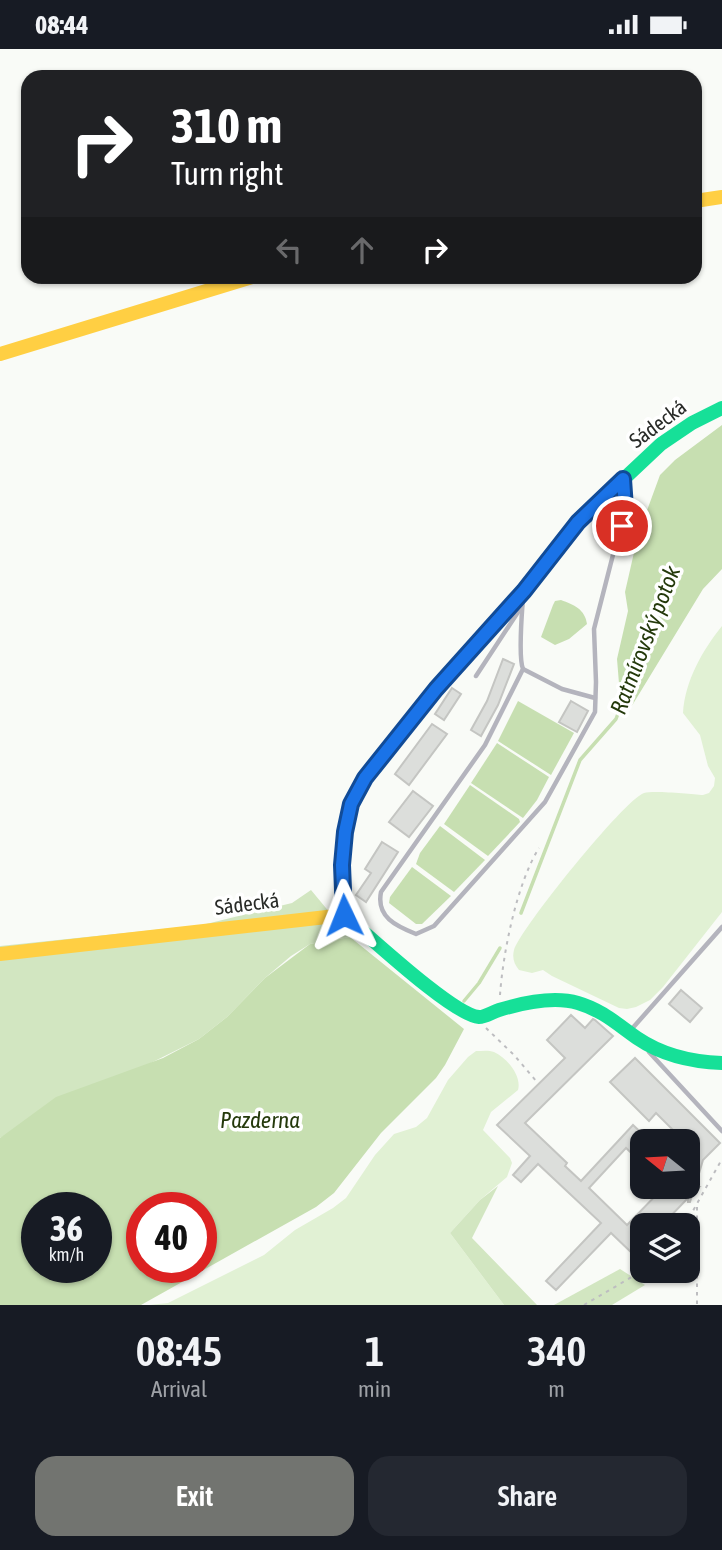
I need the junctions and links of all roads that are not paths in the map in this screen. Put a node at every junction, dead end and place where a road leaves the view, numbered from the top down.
1 (722, 197) edge
2 (702, 200) edge
3 (229, 284) edge
4 (0, 354) edge
5 (722, 408) edge
6 (623, 479) junction
7 (523, 598) junction
8 (523, 669) junction
9 (475, 676) dead end
10 (595, 698) junction
11 (344, 915) junction
12 (722, 927) edge
13 (0, 954) edge
14 (634, 1035) junction
15 (722, 1063) edge
16 (722, 1131) edge

1 - 2 street
3 - 4 street
5 - 6 street, Sádecká
6 - 7 street, Sádecká
6 - 10 lane
7 - 8 lane
7 - 9 lane
7 - 11 street, Sádecká
8 - 10 lane
8 - 10 lane
11 - 13 street, Sádecká
11 - 14 street
12 - 14 lane
14 - 15 street
14 - 16 lane

